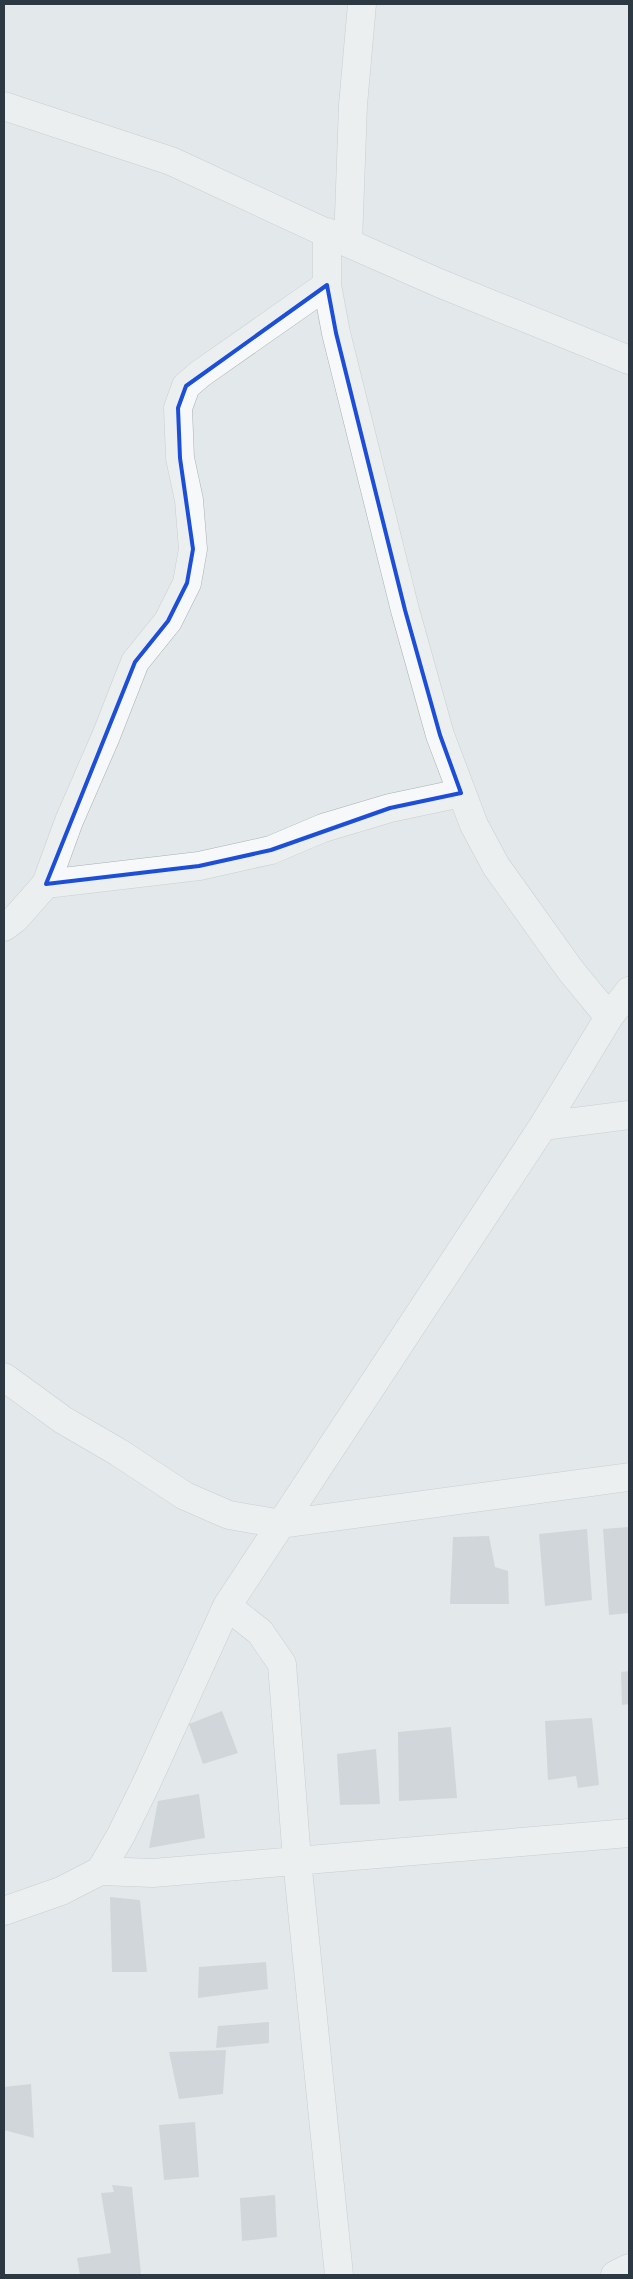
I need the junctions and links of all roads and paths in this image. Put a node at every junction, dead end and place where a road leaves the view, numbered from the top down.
1 (362, 4) edge
2 (4, 106) edge
3 (338, 238) junction
4 (327, 285) junction
5 (629, 360) edge
6 (461, 793) junction
7 (46, 884) junction
8 (4, 927) edge
9 (629, 991) edge
10 (609, 1017) junction
11 (629, 1116) edge
12 (543, 1126) junction
13 (4, 1377) edge
14 (629, 1477) edge
15 (281, 1524) junction
16 (227, 1606) junction
17 (629, 1833) edge
18 (297, 1860) junction
19 (100, 1871) junction
20 (4, 1911) edge
21 (629, 2268) edge
22 (339, 2275) edge
23 (615, 2275) edge

1 - 3 street
2 - 3 street
3 - 4 street
3 - 5 street
4 - 6 street
4 - 7 street
6 - 7 street
6 - 10 street
7 - 8 street
9 - 10 street
10 - 12 street
11 - 12 street
12 - 15 street
13 - 15 street
14 - 15 street
15 - 16 street
16 - 18 street
16 - 19 street
17 - 18 street
18 - 19 street
18 - 22 street
19 - 20 street
21 - 23 street

